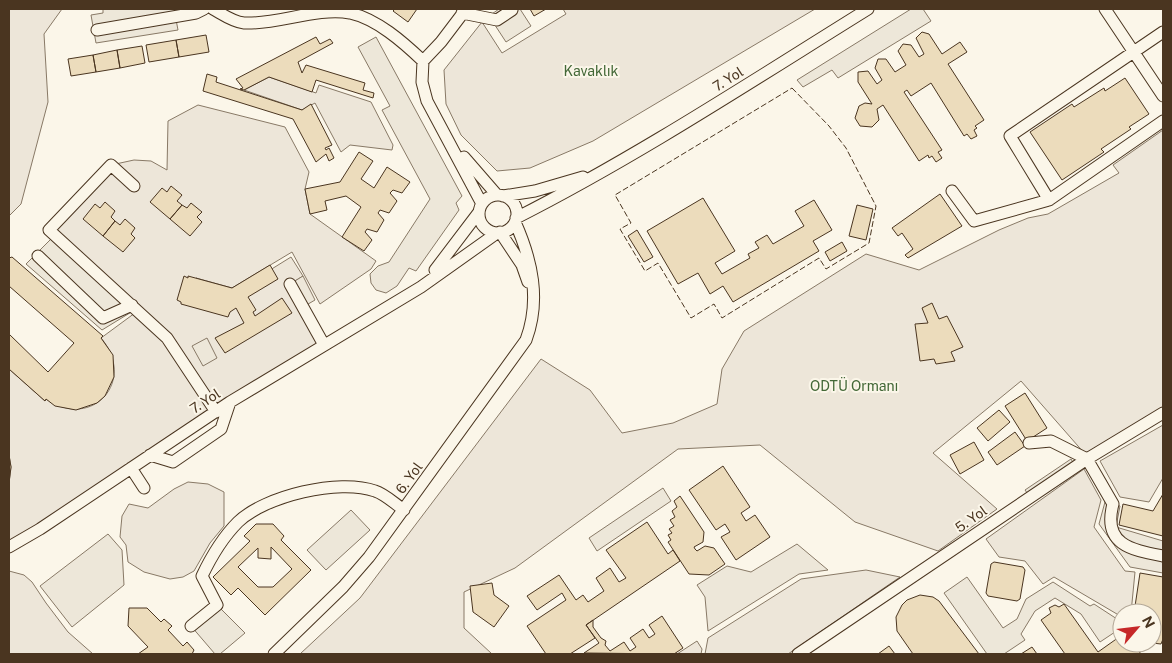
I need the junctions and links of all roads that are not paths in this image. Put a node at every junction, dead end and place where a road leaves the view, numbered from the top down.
1 (204, 9) edge
2 (213, 9) edge
3 (868, 9) edge
4 (1105, 9) edge
5 (512, 10) dead end
6 (464, 11) edge
7 (97, 30) dead end
8 (1163, 32) edge
9 (1134, 52) junction
10 (423, 60) junction
11 (1163, 96) edge
12 (1163, 121) edge
13 (451, 143) junction
14 (602, 172) junction
15 (134, 186) dead end
16 (952, 191) dead end
17 (500, 195) junction
18 (1049, 200) junction
19 (481, 208) junction
20 (515, 220) junction
21 (498, 233) junction
22 (38, 256) dead end
23 (290, 284) dead end
24 (421, 286) junction
25 (533, 298) junction
26 (132, 304) junction
27 (324, 345) junction
28 (230, 402) junction
29 (216, 412) junction
30 (1163, 413) edge
31 (1029, 443) dead end
32 (150, 455) junction
33 (1087, 459) junction
34 (131, 468) junction
35 (144, 488) dead end
36 (404, 510) junction
37 (9, 547) edge
38 (1163, 556) edge
39 (191, 626) dead end
40 (274, 654) edge
41 (798, 654) edge

1 - 7 street
2 - 10 street
3 - 14 street, 7. Yol
4 - 9 street
5 - 6 street
6 - 10 street
8 - 9 street
9 - 11 street
9 - 18 street
10 - 13 street
12 - 18 street
13 - 17 street
13 - 19 street
14 - 17 street, 7. Yol
14 - 20 street, 7. Yol
15 - 26 street
16 - 18 street
17 - 19 street, 7. Yol
17 - 20 street
19 - 21 street
19 - 24 street, 7. Yol
20 - 21 street, 7. Yol
20 - 25 street, 6. Yol
21 - 24 street, 7. Yol
21 - 25 street, 6. Yol
22 - 26 street
23 - 27 street
24 - 27 street, 7. Yol
25 - 36 street, 6. Yol
26 - 29 street
27 - 28 street, 7. Yol
28 - 29 street, 7. Yol
28 - 32 street
29 - 32 street, 7. Yol
30 - 33 street, 5. Yol
31 - 33 street
32 - 34 street, 7. Yol
33 - 38 street
33 - 41 street, 5. Yol
34 - 35 street
34 - 37 street, 7. Yol
36 - 39 street
36 - 40 street, 6. Yol

